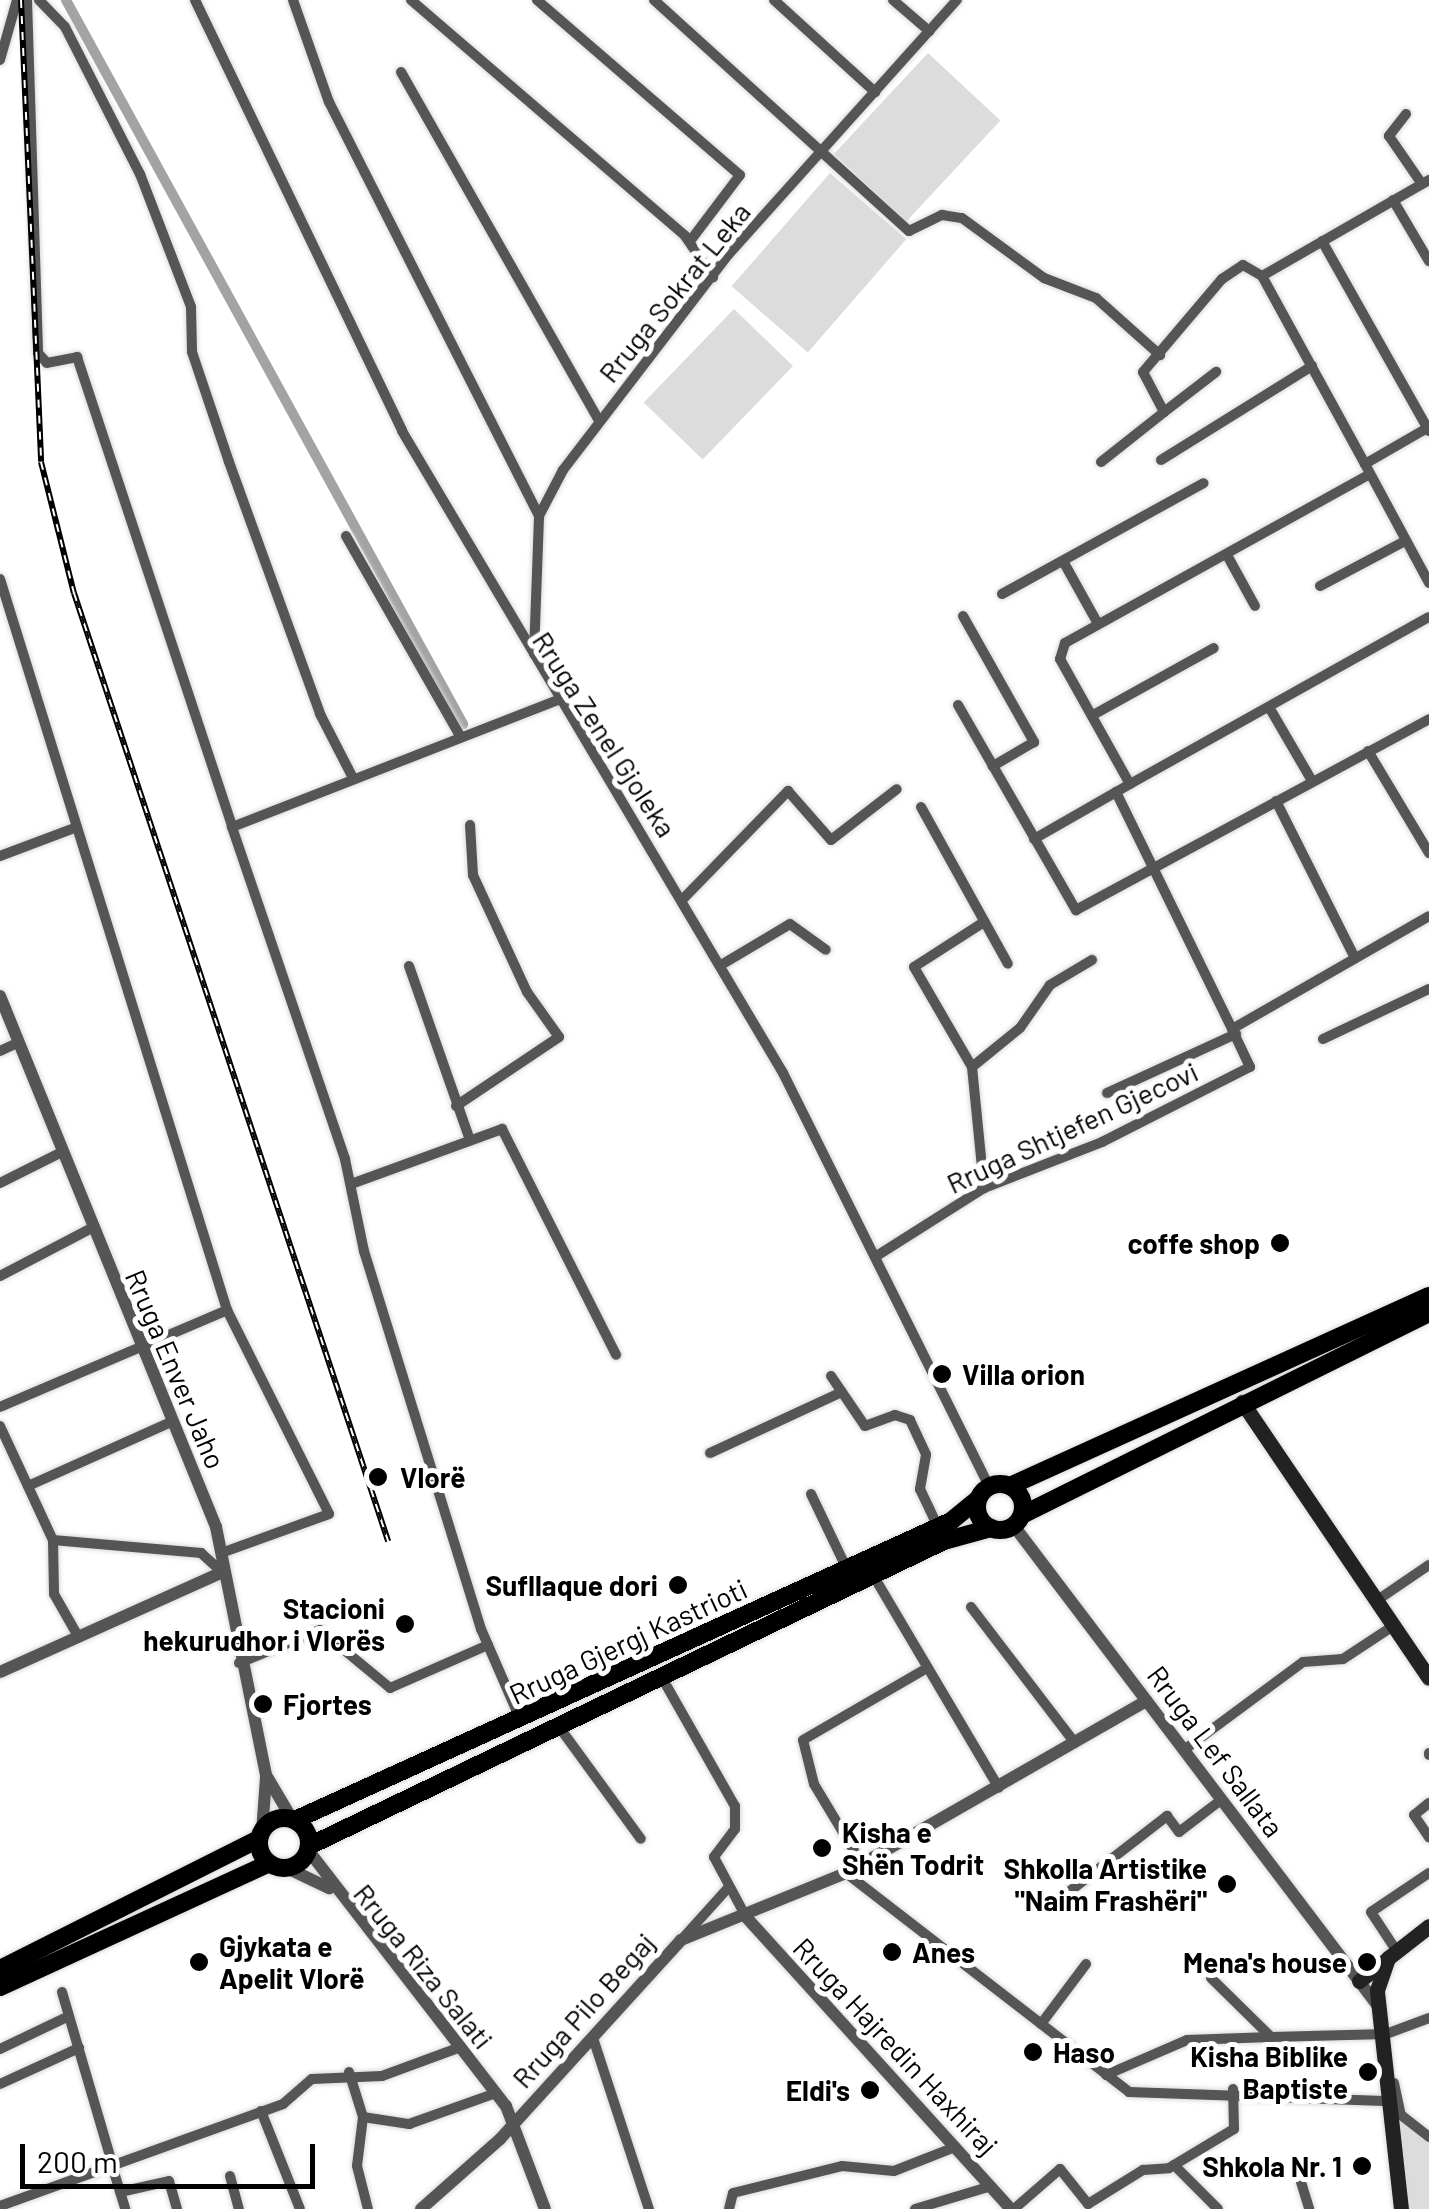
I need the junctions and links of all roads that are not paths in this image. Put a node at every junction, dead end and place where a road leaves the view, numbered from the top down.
1 (17, 0) edge
2 (27, 0) edge
3 (40, 0) edge
4 (194, 0) edge
5 (293, 0) edge
6 (411, 0) edge
7 (536, 0) edge
8 (654, 0) edge
9 (774, 0) edge
10 (892, 0) edge
11 (957, 0) edge
12 (929, 32) junction
13 (0, 60) edge
14 (401, 72) dead end
15 (875, 92) junction
16 (1406, 114) dead end
17 (820, 152) junction
18 (1426, 182) edge
19 (1393, 200) junction
20 (690, 241) junction
21 (1322, 241) junction
22 (1429, 261) edge
23 (713, 276) junction
24 (1262, 276) junction
25 (1153, 349) junction
26 (1312, 366) junction
27 (1216, 372) dead end
28 (1164, 412) junction
29 (599, 421) junction
30 (1428, 428) edge
31 (1161, 460) dead end
32 (1100, 462) dead end
33 (1367, 469) junction
34 (1204, 483) dead end
35 (540, 516) junction
36 (346, 536) dead end
37 (1405, 541) junction
38 (1227, 555) junction
39 (1062, 561) junction
40 (0, 578) edge
41 (1429, 583) edge
42 (1320, 586) dead end
43 (1002, 594) dead end
44 (1255, 606) dead end
45 (963, 616) dead end
46 (1429, 617) edge
47 (1098, 624) junction
48 (1214, 648) dead end
49 (536, 659) junction
50 (560, 700) junction
51 (958, 705) dead end
52 (1270, 706) junction
53 (1092, 715) junction
54 (1429, 719) edge
55 (459, 734) junction
56 (1368, 751) junction
57 (994, 766) junction
58 (352, 778) junction
59 (1312, 781) junction
60 (1130, 784) junction
61 (897, 789) dead end
62 (1116, 792) junction
63 (1276, 801) junction
64 (920, 808) dead end
65 (470, 825) dead end
66 (77, 827) junction
67 (232, 827) junction
68 (1034, 839) junction
69 (1429, 853) edge
70 (0, 856) edge
71 (1157, 864) junction
72 (684, 900) junction
73 (1429, 916) edge
74 (984, 922) junction
75 (826, 950) dead end
76 (1356, 958) junction
77 (1092, 960) dead end
78 (1008, 964) dead end
79 (722, 965) junction
80 (408, 966) dead end
81 (1429, 988) edge
82 (0, 996) edge
83 (1234, 1032) junction
84 (1323, 1039) dead end
85 (18, 1043) junction
86 (0, 1051) edge
87 (972, 1067) junction
88 (1106, 1093) dead end
89 (456, 1106) junction
90 (470, 1140) junction
91 (60, 1153) junction
92 (0, 1183) edge
93 (350, 1184) junction
94 (984, 1188) junction
95 (90, 1229) junction
96 (878, 1254) junction
97 (0, 1276) edge
98 (1429, 1296) edge
99 (227, 1310) junction
100 (1429, 1314) edge
101 (137, 1344) junction
102 (616, 1355) dead end
103 (831, 1376) dead end
104 (842, 1392) junction
105 (1242, 1402) junction
106 (0, 1407) edge
107 (171, 1422) junction
108 (0, 1426) edge
109 (710, 1452) dead end
110 (28, 1486) junction
111 (1010, 1486) junction
112 (984, 1493) junction
113 (811, 1494) dead end
114 (1018, 1520) junction
115 (938, 1526) junction
116 (991, 1528) junction
117 (53, 1540) junction
118 (221, 1553) junction
119 (1429, 1565) edge
120 (847, 1569) junction
121 (222, 1572) junction
122 (873, 1575) junction
123 (1376, 1601) junction
124 (972, 1607) dead end
125 (1393, 1626) junction
126 (78, 1636) junction
127 (488, 1645) junction
128 (239, 1663) junction
129 (922, 1671) junction
130 (0, 1672) edge
131 (660, 1675) junction
132 (1429, 1676) edge
133 (1146, 1701) junction
134 (522, 1722) junction
135 (557, 1724) junction
136 (1075, 1743) junction
137 (1184, 1750) junction
138 (266, 1774) junction
139 (999, 1788) junction
140 (1221, 1800) junction
141 (1429, 1803) edge
142 (294, 1820) junction
143 (260, 1835) junction
144 (1429, 1837) edge
145 (640, 1840) dead end
146 (309, 1848) junction
147 (862, 1864) junction
148 (278, 1866) junction
149 (846, 1873) junction
150 (1429, 1873) edge
151 (728, 1888) junction
152 (331, 1890) junction
153 (1070, 1891) dead end
154 (746, 1916) junction
155 (1429, 1926) edge
156 (682, 1940) junction
157 (1392, 1954) junction
158 (1086, 1964) dead end
159 (0, 1969) edge
160 (1210, 1978) dead end
161 (1358, 1981) junction
162 (0, 1987) edge
163 (62, 1992) dead end
164 (1378, 2006) junction
165 (69, 2016) junction
166 (1429, 2018) edge
167 (1041, 2024) junction
168 (1271, 2037) junction
169 (593, 2038) junction
170 (1383, 2040) junction
171 (78, 2048) junction
172 (458, 2048) junction
173 (0, 2049) edge
174 (350, 2072) junction
175 (1106, 2075) junction
176 (0, 2084) edge
177 (1233, 2089) junction
178 (496, 2093) junction
179 (1384, 2101) junction
180 (261, 2111) junction
181 (364, 2117) junction
182 (514, 2122) junction
183 (1429, 2137) edge
184 (955, 2147) junction
185 (110, 2160) junction
186 (1174, 2165) junction
187 (114, 2172) junction
188 (230, 2176) dead end
189 (1302, 2182) dead end
190 (991, 2186) junction
191 (120, 2192) junction
192 (0, 2206) edge
193 (425, 2208) edge
194 (124, 2209) edge
195 (177, 2209) edge
196 (239, 2209) edge
197 (300, 2209) edge
198 (368, 2209) edge
199 (545, 2209) edge
200 (648, 2209) edge
201 (729, 2209) edge
202 (916, 2209) edge
203 (1012, 2209) edge
204 (1218, 2209) edge
205 (1309, 2209) edge
206 (1401, 2209) edge

1 - 13 street
2 - 67 street
3 - 58 street
4 - 49 street, Rruga Zenel Gjoleka
5 - 35 street
6 - 20 street
7 - 20 street
8 - 17 street
9 - 15 street
10 - 12 street
11 - 12 street, Rruga Sokrat Leka
12 - 15 street, Rruga Sokrat Leka
14 - 29 street
15 - 17 street, Rruga Sokrat Leka
16 - 18 street
17 - 23 street, Rruga Sokrat Leka
17 - 25 street
18 - 19 street
19 - 21 street
19 - 22 street
20 - 23 street
21 - 24 street
21 - 30 street
23 - 29 street, Rruga Sokrat Leka
24 - 25 street
24 - 26 street
25 - 28 street
26 - 31 street
26 - 33 street
27 - 28 street
28 - 32 street
29 - 35 street, Rruga Sokrat Leka
30 - 33 street
33 - 37 street
33 - 38 street
34 - 39 street
35 - 49 street, Rruga Sokrat Leka
36 - 55 street
37 - 41 street
37 - 42 street
38 - 44 street
38 - 47 street
39 - 43 street
39 - 47 street
40 - 66 street
45 - 57 street
46 - 52 street
47 - 53 street
48 - 53 street
49 - 50 street, Rruga Zenel Gjoleka
50 - 55 street
50 - 72 street, Rruga Zenel Gjoleka
51 - 57 street
52 - 59 street
52 - 60 street
53 - 60 street
54 - 56 street
55 - 58 street
56 - 59 street
56 - 69 street
57 - 68 street
58 - 67 street
59 - 63 street
60 - 62 street
61 - 72 street
62 - 68 street
62 - 71 street
63 - 71 street
63 - 76 street
64 - 74 street
65 - 89 street
66 - 70 street
66 - 99 street
67 - 93 street
68 - 71 street
71 - 83 street
72 - 79 street, Rruga Zenel Gjoleka
73 - 76 street
74 - 78 street
74 - 87 street
75 - 79 street
76 - 83 street
77 - 87 street
79 - 96 street, Rruga Zenel Gjoleka
80 - 89 street
81 - 84 street
82 - 85 street, Rruga Enver Jaho
83 - 88 street
83 - 94 street, Rruga Shtjefen Gjecovi
85 - 86 street
85 - 91 street, Rruga Enver Jaho
87 - 94 street
89 - 90 street
90 - 93 street
90 - 102 street
91 - 92 street
91 - 95 street, Rruga Enver Jaho
93 - 127 street
94 - 96 street, Rruga Shtjefen Gjecovi
95 - 97 street
95 - 101 street, Rruga Enver Jaho
96 - 112 street, Rruga Zenel Gjoleka
98 - 111 main road
99 - 101 street
99 - 118 street
100 - 105 main road
101 - 106 street
101 - 107 street, Rruga Enver Jaho
103 - 104 street
104 - 109 street
104 - 115 street
105 - 114 main road
105 - 123 main road
107 - 110 street
107 - 118 street, Rruga Enver Jaho
108 - 110 street
110 - 117 street
111 - 112 main road
111 - 114 main road
112 - 115 main road, Rruga Gjergj Kastrioti
112 - 116 main road
113 - 120 street
114 - 116 main road, Rruga Gjergj Kastrioti
114 - 133 street, Rruga Lef Sallata
115 - 120 main road, Rruga Gjergj Kastrioti
116 - 122 main road, Rruga Gjergj Kastrioti
117 - 121 street
117 - 126 street
118 - 121 street, Rruga Enver Jaho
119 - 123 street
120 - 134 main road, Rruga Gjergj Kastrioti
121 - 126 street
121 - 128 street, Rruga Enver Jaho
122 - 129 street
122 - 131 main road, Rruga Gjergj Kastrioti
123 - 125 main road
124 - 136 street
125 - 132 main road
125 - 137 street
126 - 130 street
127 - 128 street
127 - 134 street
128 - 138 street, Rruga Enver Jaho
129 - 139 street
129 - 147 street
131 - 135 main road, Rruga Gjergj Kastrioti
131 - 151 street
133 - 136 street, Rruga Pilo Begaj
133 - 137 street, Rruga Lef Sallata
134 - 142 main road, Rruga Gjergj Kastrioti
135 - 145 street
135 - 146 main road, Rruga Gjergj Kastrioti
136 - 139 street, Rruga Pilo Begaj
137 - 140 street, Rruga Lef Sallata
138 - 142 street
138 - 143 street
139 - 147 street, Rruga Pilo Begaj
140 - 153 street
140 - 161 street, Rruga Lef Sallata
141 - 144 street
142 - 143 main road, Rruga Gjergj Kastrioti
142 - 146 main road
143 - 148 main road
143 - 159 main road
146 - 148 main road, Rruga Gjergj Kastrioti
146 - 152 street, Rruga Riza Salati
147 - 149 street, Rruga Pilo Begaj
148 - 152 street
148 - 162 main road
149 - 154 street, Rruga Pilo Begaj
149 - 167 street
150 - 157 street
151 - 154 street
151 - 156 street
152 - 172 street, Rruga Riza Salati
154 - 156 street, Rruga Pilo Begaj
154 - 184 street, Rruga Hajredin Haxhiraj
155 - 157 main road
156 - 169 street, Rruga Pilo Begaj
157 - 161 main road
157 - 164 main road
158 - 167 street
160 - 168 street
161 - 164 street, Rruga Lef Sallata
163 - 165 street
164 - 170 main road
165 - 171 street
165 - 173 street
166 - 170 street
167 - 175 street
168 - 170 street
168 - 175 street
169 - 182 street, Rruga Pilo Begaj
169 - 200 street
170 - 179 main road
170 - 183 street
171 - 176 street
171 - 185 street
172 - 174 street
172 - 178 street, Rruga Riza Salati
174 - 180 street
174 - 181 street
175 - 177 street
177 - 179 street
177 - 186 street
178 - 181 street
178 - 182 street, Rruga Riza Salati
179 - 206 main road
180 - 185 street
180 - 197 street
181 - 198 street
182 - 193 street, Rruga Pilo Begaj
182 - 199 street, Rruga Riza Salati
184 - 190 street, Rruga Hajredin Haxhiraj
184 - 201 street
185 - 187 street
186 - 203 street
186 - 204 street
187 - 191 street
187 - 192 street
188 - 196 street
189 - 205 street
190 - 202 street
190 - 203 street, Rruga Hajredin Haxhiraj
191 - 194 street
191 - 195 street

